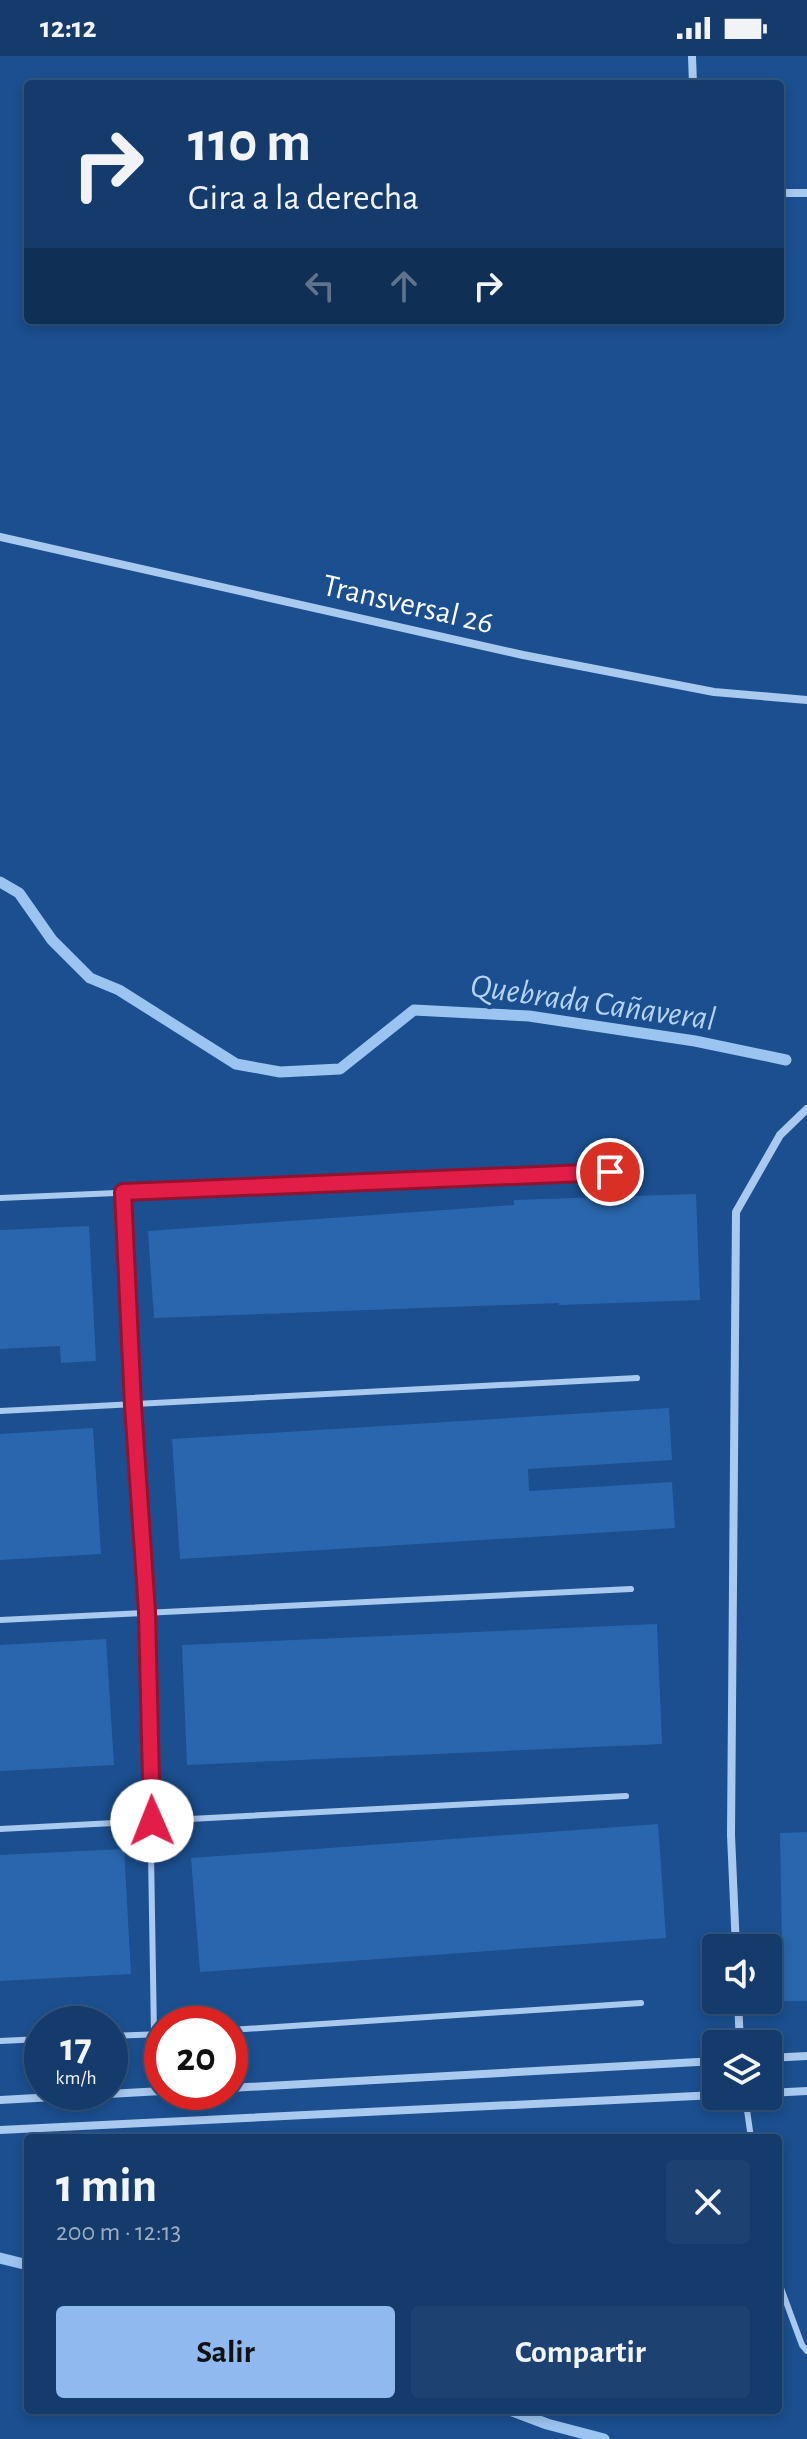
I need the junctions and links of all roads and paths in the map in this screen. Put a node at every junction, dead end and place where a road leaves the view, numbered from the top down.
1 (692, 56) edge
2 (693, 80) edge
3 (784, 193) edge
4 (807, 193) edge
5 (0, 537) edge
6 (807, 700) edge
7 (807, 1109) edge
8 (610, 1172) dead end
9 (123, 1192) junction
10 (0, 1198) edge
11 (637, 1378) dead end
12 (133, 1405) junction
13 (0, 1411) edge
14 (631, 1589) dead end
15 (147, 1612) junction
16 (0, 1620) edge
17 (626, 1796) dead end
18 (152, 1821) junction
19 (0, 1829) edge
20 (735, 1934) edge
21 (641, 2003) dead end
22 (154, 2006) edge
23 (248, 2029) edge
24 (24, 2040) edge
25 (0, 2041) edge
26 (807, 2056) edge
27 (782, 2057) edge
28 (702, 2062) edge
29 (248, 2087) edge
30 (807, 2091) edge
31 (144, 2092) edge
32 (782, 2092) edge
33 (702, 2096) edge
34 (0, 2100) edge
35 (747, 2110) edge
36 (0, 2130) edge
37 (750, 2134) edge
38 (782, 2291) edge
39 (807, 2351) edge

1 - 2 street
3 - 4 street
5 - 6 street, Transversal 26
7 - 20 street
8 - 9 lane
9 - 10 lane
9 - 12 lane
11 - 12 lane
12 - 13 lane
12 - 15 lane
14 - 15 lane
15 - 16 lane
15 - 18 lane
17 - 18 lane
18 - 19 lane
18 - 22 lane
21 - 23 lane
24 - 25 lane
26 - 27 street
28 - 29 street
30 - 32 street
31 - 34 street
33 - 36 street
35 - 37 lane
38 - 39 lane

